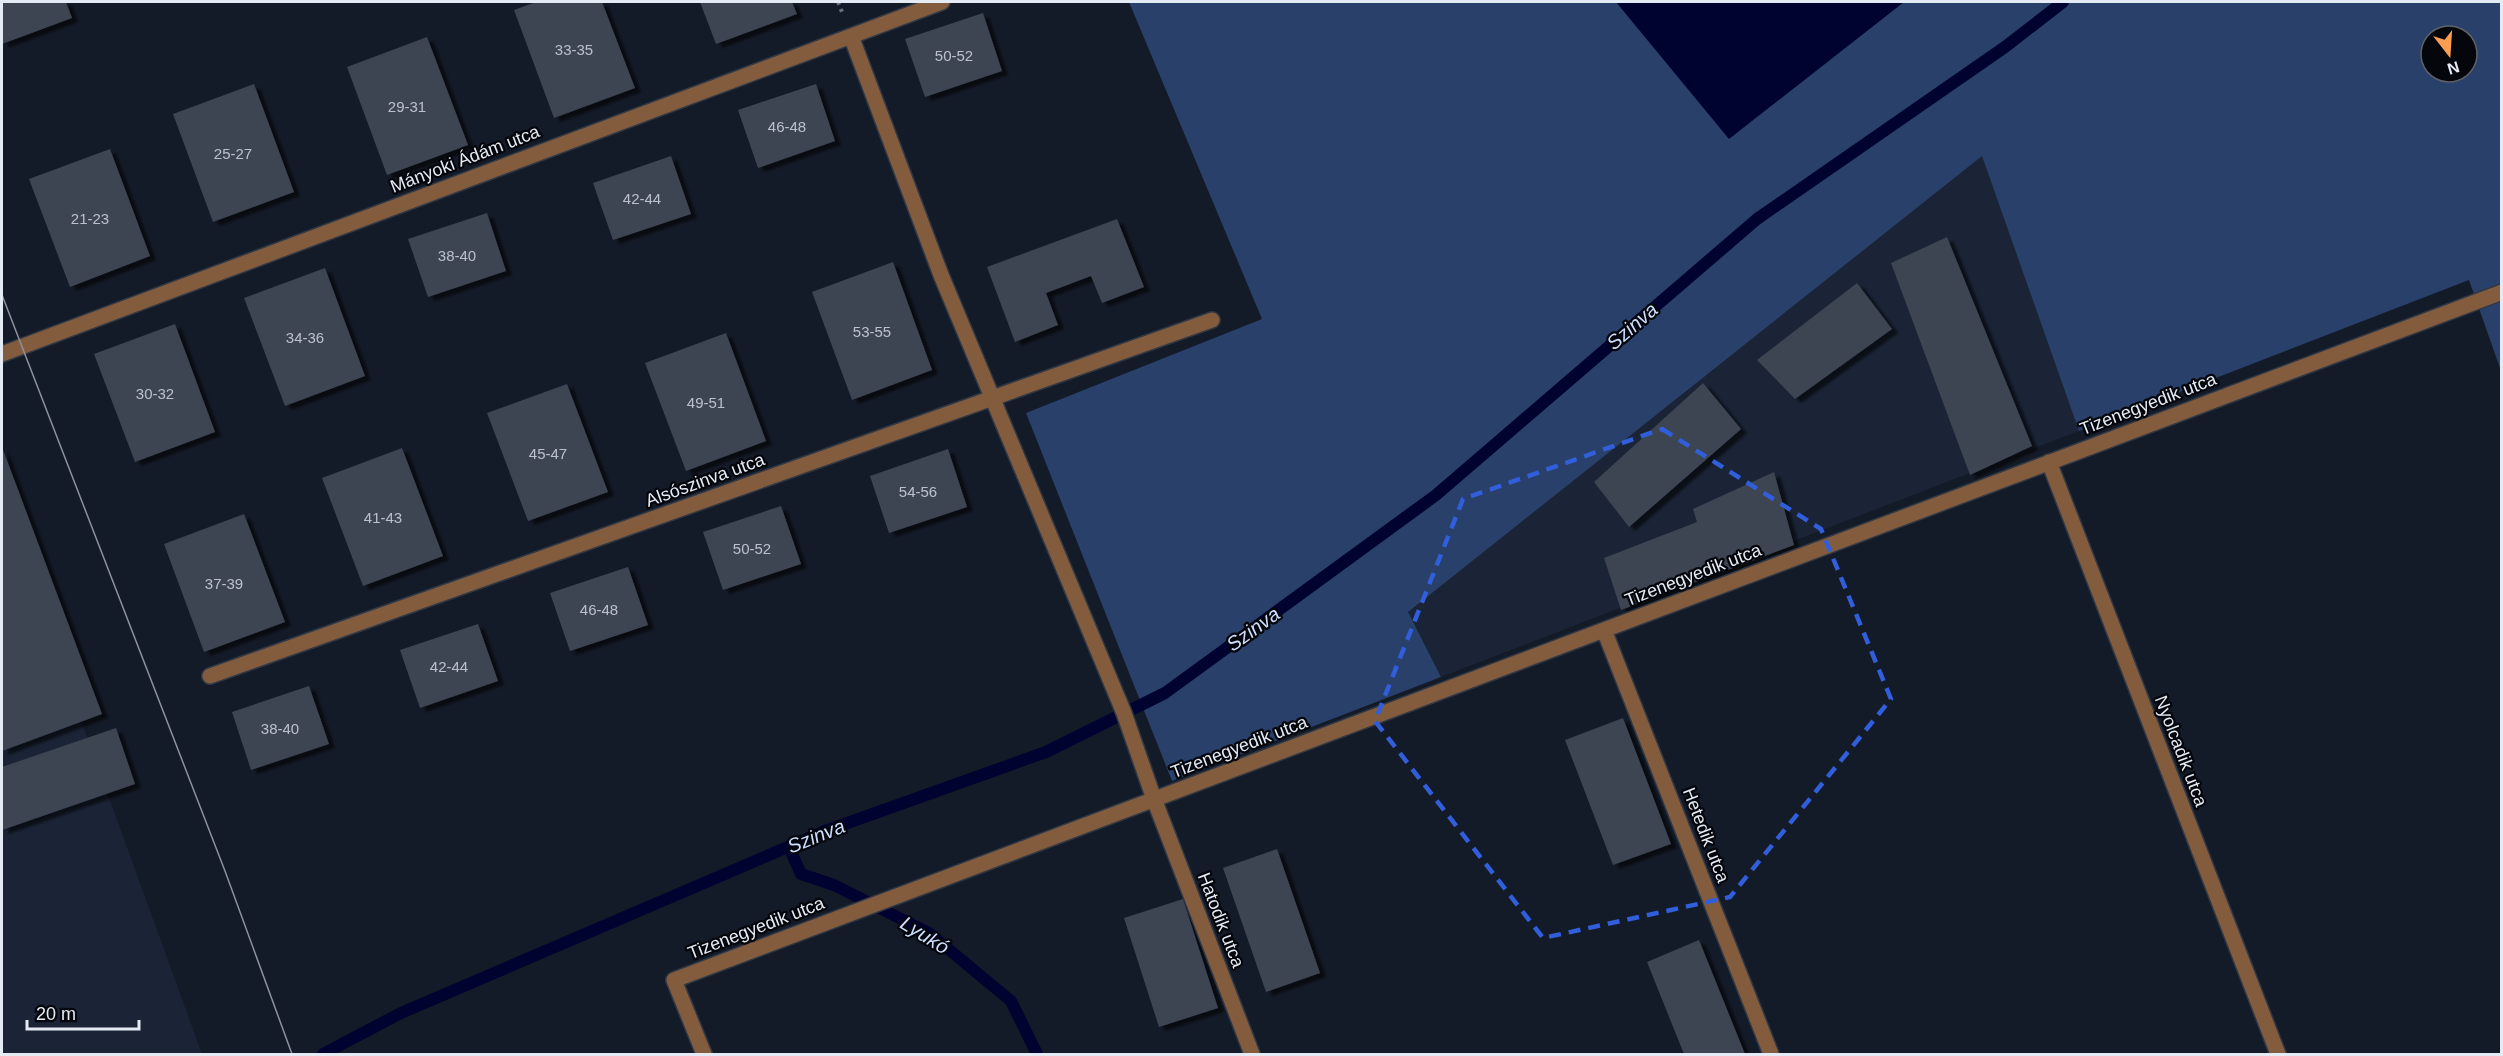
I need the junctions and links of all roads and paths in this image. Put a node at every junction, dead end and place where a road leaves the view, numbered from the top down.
1 (942, 2) edge
2 (851, 36) junction
3 (2502, 292) edge
4 (1212, 320) dead end
5 (2, 354) edge
6 (992, 399) junction
7 (2049, 462) junction
8 (1604, 630) junction
9 (210, 676) dead end
10 (1154, 799) junction
11 (704, 1054) edge
12 (1252, 1054) edge
13 (1771, 1054) edge
14 (2278, 1054) edge

1 - 2 street, Mányoki Ádám utca
2 - 5 street, Mányoki Ádám utca
2 - 6 street, Hatodik utca
3 - 7 street, Tizenegyedik utca
4 - 6 street, Alsószinva utca
6 - 9 street, Alsószinva utca
6 - 10 street, Hatodik utca
7 - 8 street, Tizenegyedik utca
7 - 14 street, Nyolcadik utca
8 - 10 street, Tizenegyedik utca
8 - 13 street, Hetedik utca
10 - 11 street, Tizenegyedik utca
10 - 12 street, Hatodik utca

